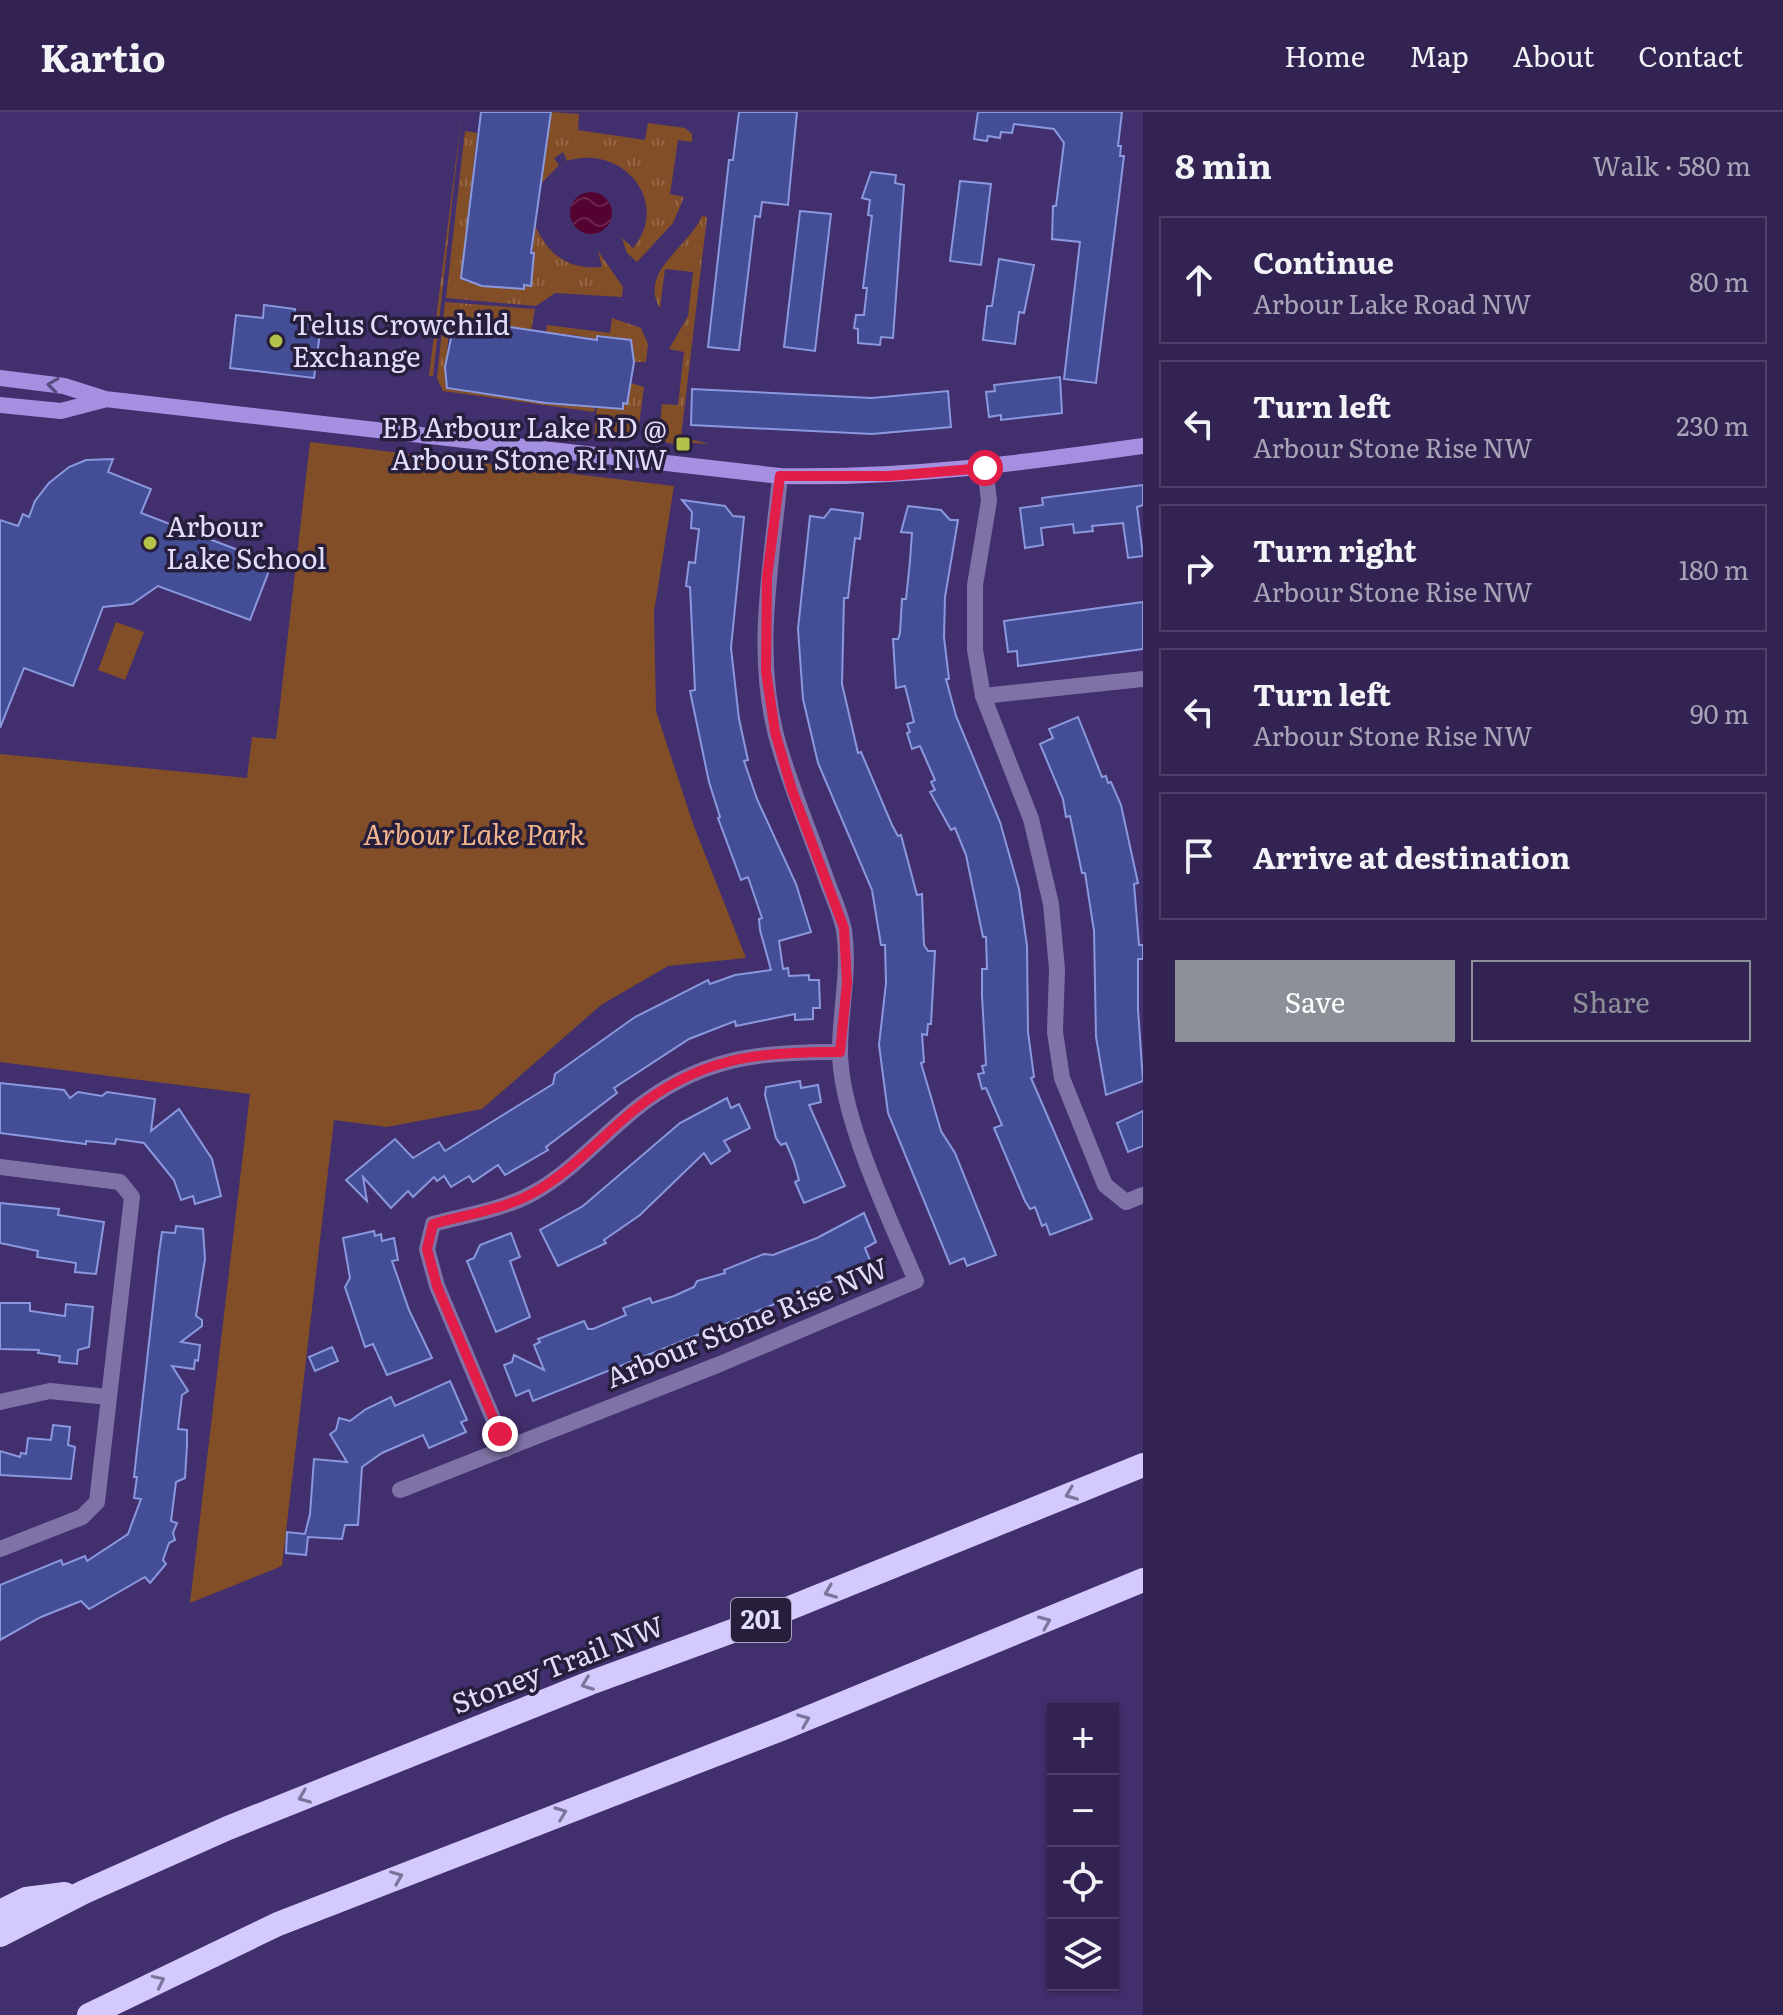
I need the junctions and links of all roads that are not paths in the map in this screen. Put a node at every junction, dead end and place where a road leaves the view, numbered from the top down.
1 (0, 378) edge
2 (105, 399) junction
3 (0, 405) edge
4 (1143, 446) edge
5 (985, 468) junction
6 (780, 476) junction
7 (1143, 679) edge
8 (983, 696) junction
9 (840, 1052) junction
10 (0, 1167) edge
11 (1143, 1195) edge
12 (108, 1397) junction
13 (0, 1402) edge
14 (506, 1449) junction
15 (1143, 1465) edge
16 (400, 1490) dead end
17 (0, 1549) edge
18 (1143, 1580) edge
19 (84, 1892) junction
20 (0, 1912) edge
21 (0, 1935) edge
22 (89, 2015) edge

2 -> 1 street
2 - 3 street
2 - 6 street
4 - 5 street
5 - 6 street
5 - 8 street
6 - 9 street, Arbour Stone Rise NW
7 - 8 street
8 - 11 street
9 - 14 street, Arbour Stone Rise NW
9 - 14 street
10 - 12 street
12 - 13 street
12 - 17 street
14 - 16 street, Arbour Stone Rise NW
15 -> 19 highway, Stoney Trail NW / 201
22 -> 18 highway
19 - 20 highway
19 - 21 highway, Stoney Trail NW / 201

